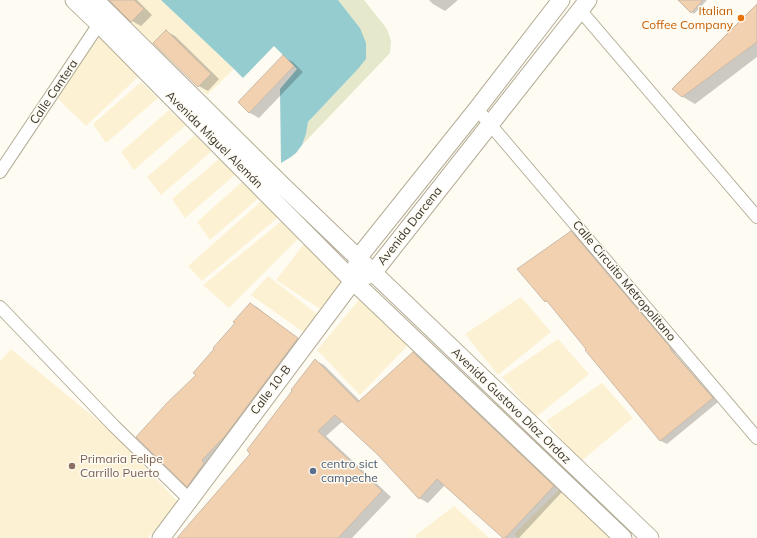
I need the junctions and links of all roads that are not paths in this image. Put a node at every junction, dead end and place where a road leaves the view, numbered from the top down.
1 (74, 0) edge
2 (95, 0) edge
3 (561, 0) edge
4 (584, 5) edge
5 (105, 19) junction
6 (477, 108) junction
7 (491, 124) junction
8 (0, 172) edge
9 (757, 217) edge
10 (358, 258) junction
11 (373, 273) junction
12 (353, 281) junction
13 (0, 307) edge
14 (757, 438) edge
15 (190, 500) junction
16 (161, 538) edge
17 (623, 538) edge
18 (650, 538) edge

1 - 5 main road, Avenida Miguel Alemán
2 - 5 main road, Avenida Miguel Alemán
3 - 6 main road, Avenida Darcena
4 - 7 main road, Avenida Darcena
4 - 9 street
5 - 8 street, Calle Cantera
5 - 10 main road, Avenida Miguel Alemán
5 - 12 main road, Avenida Miguel Alemán
6 - 7 street, Calle Circuito Metropolitano
6 - 10 main road, Avenida Darcena
7 - 11 main road, Avenida Darcena
7 - 14 street, Calle Circuito Metropolitano
10 - 11 main road, Avenida Miguel Alemán
10 - 12 main road, Avenida Darcena
11 - 12 main road, Avenida Darcena
11 - 18 main road, Avenida Gustavo Díaz Ordaz
12 - 15 main road, Calle 10-B
12 - 17 main road, Avenida Gustavo Díaz Ordaz
13 - 15 street
15 - 16 main road, Calle 10-B

